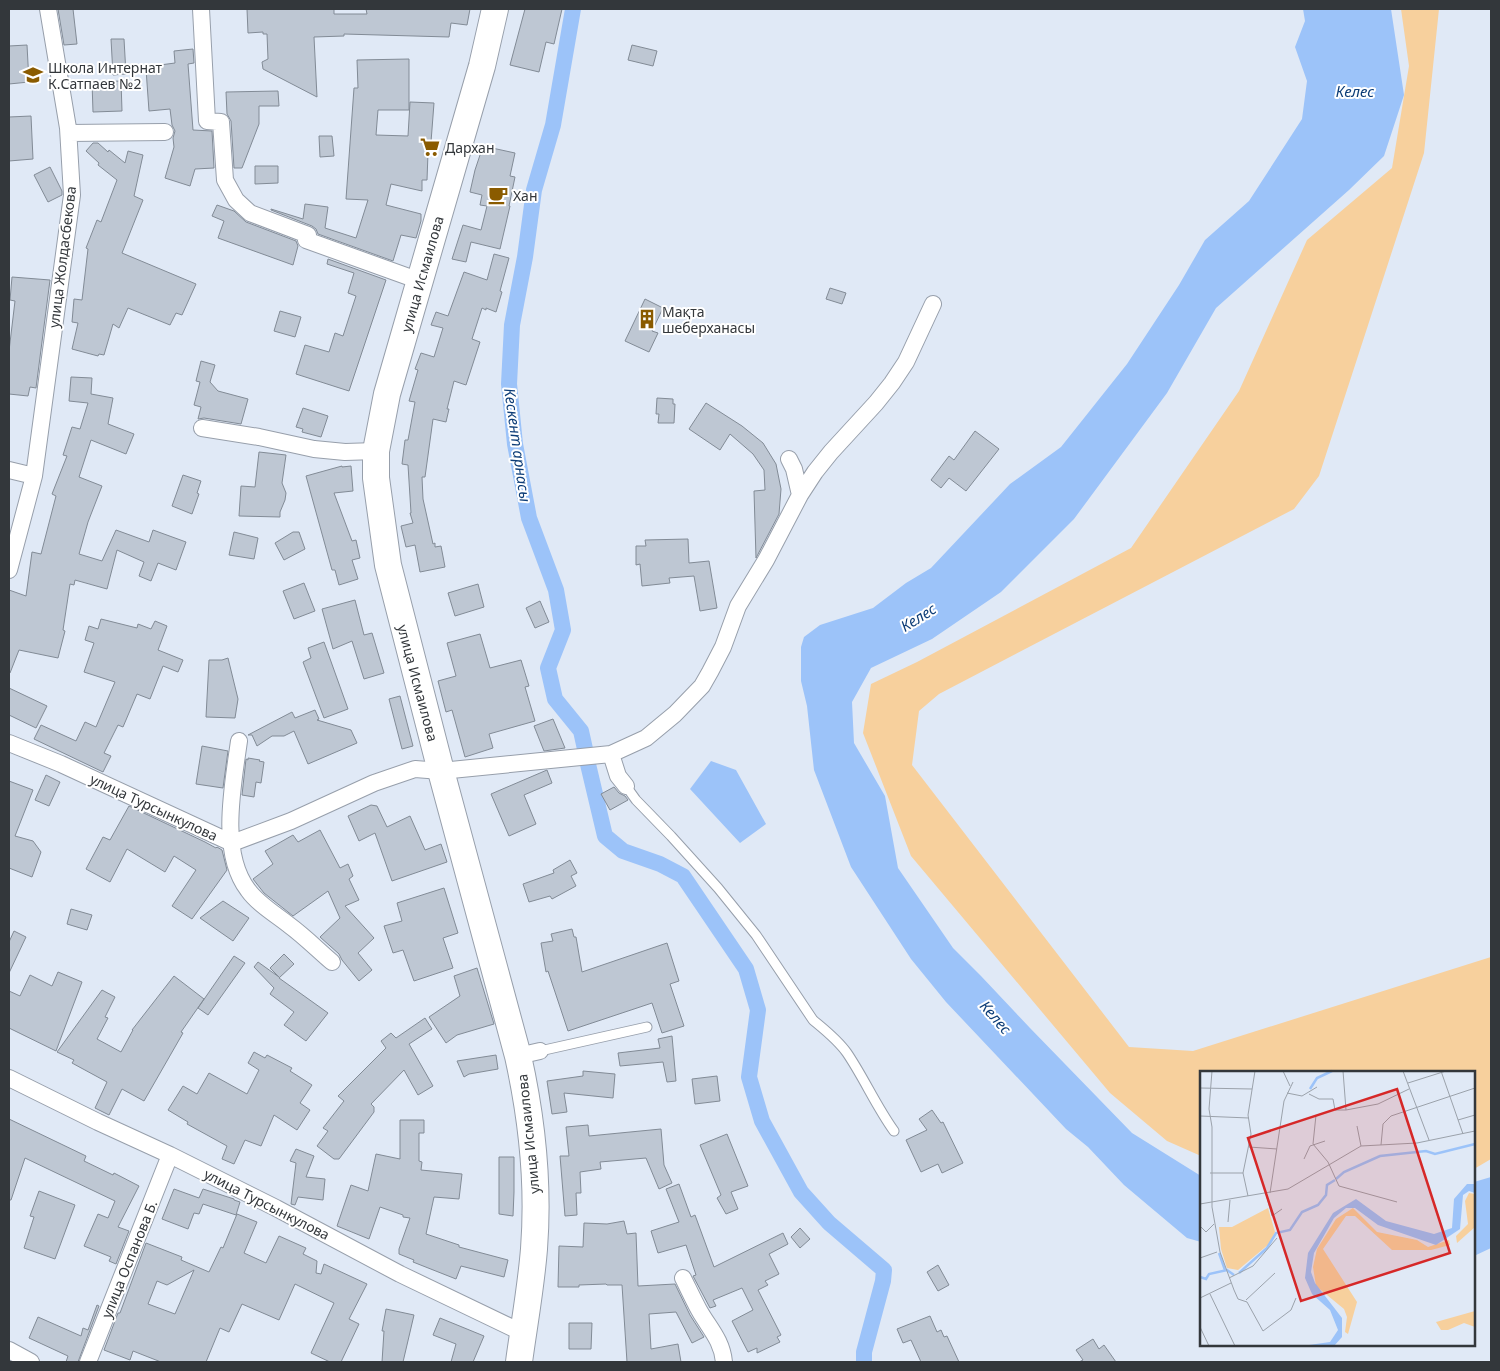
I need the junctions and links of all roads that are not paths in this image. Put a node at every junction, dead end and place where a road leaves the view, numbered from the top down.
1 (48, 9) edge
2 (201, 9) edge
3 (495, 9) edge
4 (165, 132) dead end
5 (69, 133) junction
6 (420, 281) junction
7 (933, 304) dead end
8 (202, 428) dead end
9 (376, 451) junction
10 (789, 459) dead end
11 (9, 470) edge
12 (34, 476) junction
13 (800, 495) junction
14 (9, 570) edge
15 (239, 740) dead end
16 (9, 743) edge
17 (611, 754) junction
18 (441, 771) junction
19 (626, 786) joint
20 (232, 843) junction
21 (332, 962) dead end
22 (647, 1027) dead end
23 (529, 1054) junction
24 (9, 1078) edge
25 (894, 1131) dead end
26 (170, 1155) junction
27 (683, 1278) dead end
28 (523, 1332) junction
29 (9, 1350) edge
30 (31, 1362) edge
31 (88, 1362) edge
32 (519, 1362) edge
33 (724, 1362) edge

1 - 5 street, улица Жолдасбекова
2 - 6 street
3 - 6 main road, улица Исмаилова
4 - 5 street
5 - 12 street, улица Жолдасбекова
6 - 9 main road, улица Исмаилова
7 - 13 street, улица Турсынкулова
8 - 9 street
9 - 18 main road, улица Исмаилова
10 - 13 street
11 - 12 street
12 - 14 street, улица Жолдасбекова
13 - 17 street, улица Турсынкулова
15 - 20 street
16 - 20 street, улица Турсынкулова
17 - 18 street, улица Турсынкулова
17 - 19 street
18 - 20 street, улица Турсынкулова
18 - 23 main road, улица Исмаилова
19 - 25 lane
20 - 21 street
22 - 23 lane
23 - 28 main road, улица Исмаилова
24 - 26 street, улица Турсынкулова
26 - 28 street, улица Турсынкулова
26 - 31 street, улица Оспанова Б.
27 - 33 street
28 - 32 main road, улица Исмаилова
29 - 30 street

